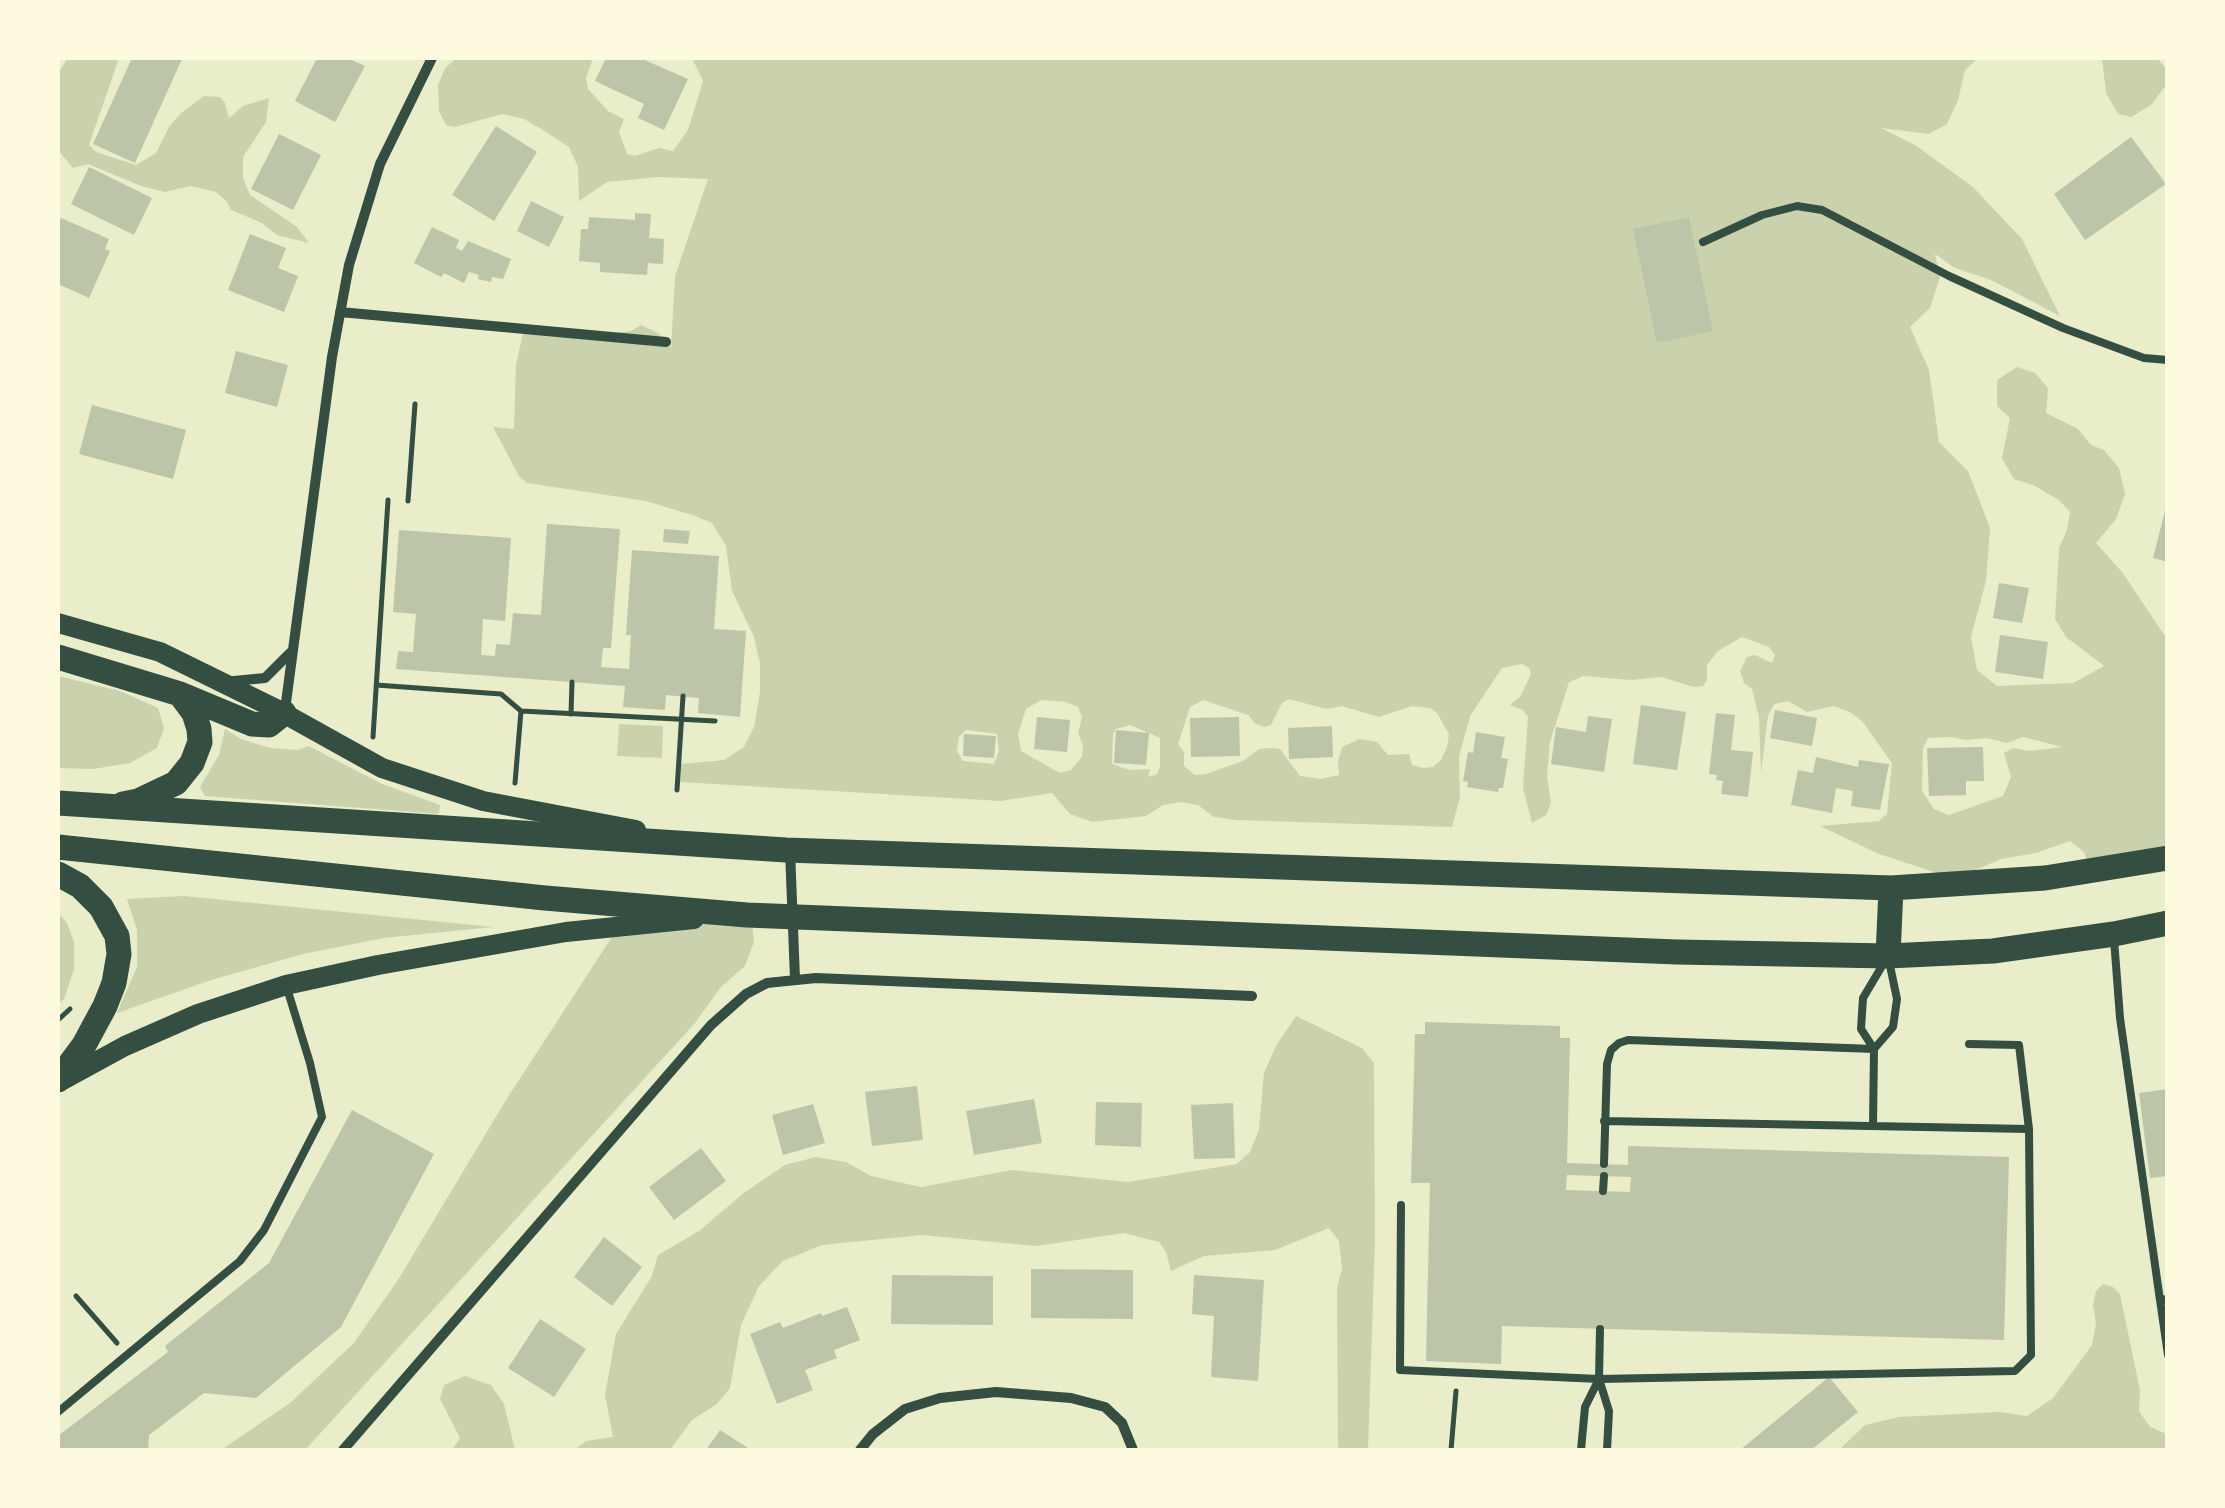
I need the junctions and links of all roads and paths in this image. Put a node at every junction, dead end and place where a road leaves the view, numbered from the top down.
1 (432, 58) edge
2 (1704, 242) dead end
3 (340, 312) junction
4 (666, 342) dead end
5 (2168, 360) edge
6 (415, 404) dead end
7 (388, 500) dead end
8 (408, 502) dead end
9 (58, 622) edge
10 (294, 648) junction
11 (58, 656) edge
12 (218, 679) junction
13 (572, 682) dead end
14 (376, 685) junction
15 (180, 694) junction
16 (682, 696) dead end
17 (520, 711) junction
18 (284, 713) junction
19 (570, 714) junction
20 (681, 720) junction
21 (715, 721) dead end
22 (372, 743) dead end
23 (515, 783) dead end
24 (676, 790) dead end
25 (58, 803) edge
26 (104, 808) junction
27 (58, 847) edge
28 (737, 847) junction
29 (790, 850) junction
30 (2168, 858) edge
31 (58, 874) edge
32 (1890, 888) junction
33 (747, 915) junction
34 (791, 916) junction
35 (2168, 923) edge
36 (2114, 934) junction
37 (1888, 956) junction
38 (795, 978) junction
39 (286, 985) junction
40 (1252, 996) dead end
41 (79, 997) dead end
42 (58, 1020) edge
43 (1969, 1044) dead end
44 (1874, 1048) junction
45 (58, 1082) edge
46 (1604, 1121) junction
47 (1873, 1126) junction
48 (2029, 1129) junction
49 (1604, 1164) dead end
50 (1604, 1176) dead end
51 (1603, 1191) dead end
52 (1401, 1206) dead end
53 (76, 1296) dead end
54 (2164, 1300) edge
55 (1600, 1329) dead end
56 (108, 1332) dead end
57 (2168, 1355) edge
58 (1457, 1372) junction
59 (1599, 1379) junction
60 (58, 1412) edge
61 (343, 1450) edge
62 (860, 1450) edge
63 (1133, 1450) edge
64 (1451, 1450) edge
65 (1581, 1450) edge
66 (1607, 1450) edge

1 - 3 street
2 - 5 lane
3 - 4 street
3 - 10 street
6 - 8 path
7 - 14 path
9 - 12 main road
10 - 12 street
10 - 18 street
11 - 15 main road
12 - 18 main road
13 - 19 path
14 - 17 path
14 - 22 path
15 - 18 main road
15 - 26 main road
16 - 20 path
17 - 19 path
17 - 23 path
18 - 28 main road
19 - 20 path
20 - 21 path
20 - 24 path
25 - 26 main road
26 - 28 main road
27 - 33 main road
28 - 29 main road
29 - 32 main road
29 - 34 street
30 - 32 main road
31 - 45 main road
32 - 37 main road
33 - 34 main road
33 - 39 main road
34 - 37 main road
34 - 38 street
35 - 36 main road
36 - 37 main road
36 - 54 lane
37 - 44 lane
37 - 44 lane
38 - 40 street
38 - 61 street
39 - 45 main road
39 - 60 lane
41 - 42 path
43 - 48 lane
44 - 46 lane
44 - 47 lane
46 - 47 lane
46 - 49 lane
47 - 48 lane
48 - 59 lane
50 - 51 lane
52 - 58 lane
53 - 56 path
54 - 57 lane
55 - 59 lane
58 - 59 lane
58 - 64 path
59 - 65 lane
59 - 66 lane
62 - 63 street

